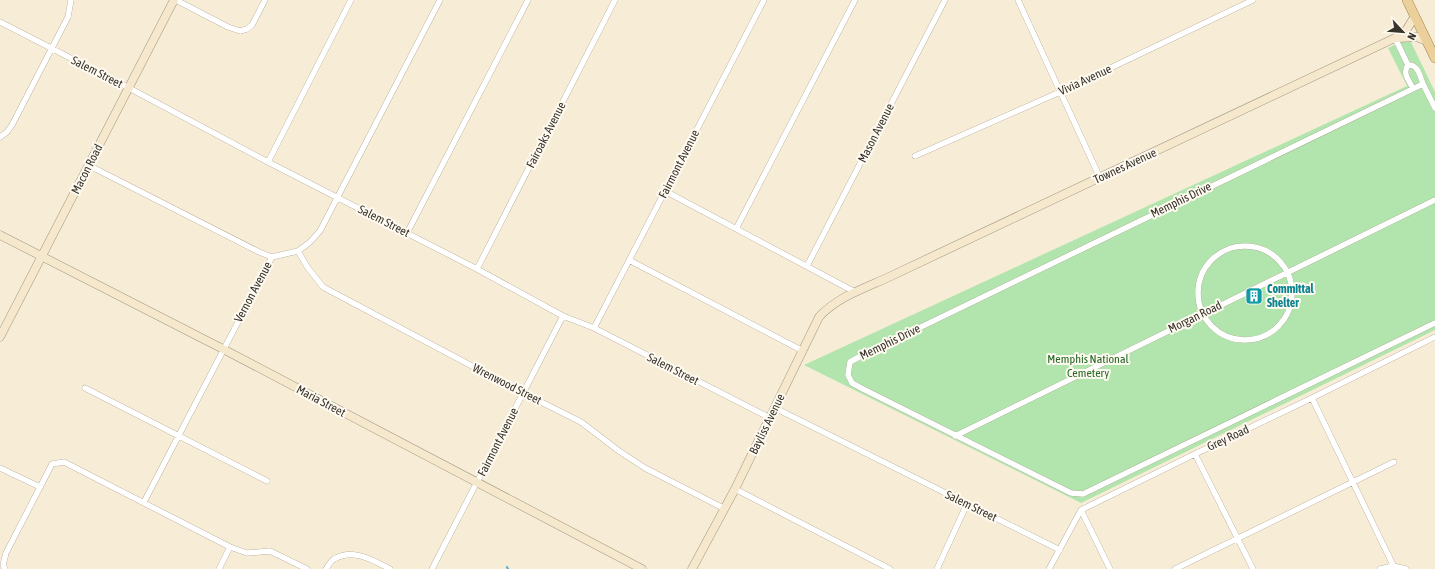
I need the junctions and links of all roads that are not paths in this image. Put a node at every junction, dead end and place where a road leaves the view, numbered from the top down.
1 (71, 0) edge
2 (175, 0) edge
3 (265, 0) edge
4 (351, 0) edge
5 (440, 0) edge
6 (528, 0) edge
7 (615, 0) edge
8 (764, 0) edge
9 (855, 0) edge
10 (945, 0) edge
11 (1018, 0) edge
12 (1253, 0) edge
13 (1407, 0) edge
14 (1415, 16) junction
15 (0, 22) edge
16 (1395, 38) junction
17 (1427, 41) junction
18 (52, 48) junction
19 (1435, 58) edge
20 (1408, 65) junction
21 (1423, 84) junction
22 (129, 88) junction
23 (1414, 88) junction
24 (1060, 92) junction
25 (1435, 108) edge
26 (0, 137) edge
27 (915, 156) dead end
28 (268, 162) junction
29 (88, 165) junction
30 (1100, 178) junction
31 (665, 191) junction
32 (337, 198) junction
33 (1435, 200) edge
34 (736, 229) junction
35 (406, 233) junction
36 (0, 235) edge
37 (298, 251) junction
38 (42, 256) junction
39 (272, 257) junction
40 (629, 260) junction
41 (807, 266) junction
42 (477, 269) junction
43 (1288, 271) junction
44 (855, 292) junction
45 (1202, 314) junction
46 (563, 316) junction
47 (1435, 323) edge
48 (2, 327) edge
49 (594, 328) junction
50 (0, 337) edge
51 (1435, 337) edge
52 (223, 349) junction
53 (803, 351) junction
54 (85, 388) dead end
55 (523, 393) junction
56 (1312, 398) junction
57 (775, 408) junction
58 (770, 418) junction
59 (178, 436) junction
60 (955, 436) junction
61 (1195, 454) junction
62 (1394, 462) dead end
63 (0, 468) edge
64 (267, 481) dead end
65 (1352, 482) junction
66 (477, 483) junction
67 (40, 487) junction
68 (735, 489) junction
69 (144, 502) junction
70 (967, 504) junction
71 (725, 509) junction
72 (1081, 510) junction
73 (1237, 539) junction
74 (230, 547) junction
75 (1060, 550) junction
76 (1394, 567) edge
77 (5, 569) edge
78 (219, 569) edge
79 (307, 569) edge
80 (326, 569) edge
81 (390, 569) edge
82 (432, 569) edge
83 (642, 569) edge
84 (692, 569) edge
85 (890, 569) edge
86 (937, 569) edge
87 (1049, 569) edge
88 (1110, 569) edge
89 (1175, 569) edge
90 (1253, 569) edge
91 (1380, 569) edge
92 (1406, 569) edge

1 - 18 street
2 - 3 street
2 - 22 street, Macon Road
4 - 28 street
5 - 32 street, Vernon Avenue
6 - 35 street
7 - 42 street, Fairoaks Avenue
8 - 31 street, Fairmont Avenue
9 - 34 street
10 - 41 street, Mason Avenue
11 - 24 street
12 - 24 street, Vivia Avenue
13 - 14 main road
14 - 16 street, Townes Avenue
14 - 17 main road
15 - 18 street, Salem Street
16 - 17 street, Townes Avenue
16 - 20 street
16 - 30 street, Townes Avenue
17 - 19 main road
18 - 22 street, Salem Street
18 - 26 street
20 - 21 street
20 - 23 street
21 - 23 street, Memphis Drive
21 - 25 street
22 - 28 street, Salem Street
22 - 29 street, Macon Road
23 - 60 street, Memphis Drive
24 - 27 street, Vivia Avenue
24 - 30 street
28 - 32 street, Salem Street
29 - 38 street, Macon Road
29 - 39 street
30 - 44 street, Townes Avenue
31 - 34 street
31 - 40 street, Fairmont Avenue
32 - 35 street, Salem Street
32 - 37 street, Vernon Avenue
33 - 43 street, Morgan Road
34 - 41 street
35 - 42 street, Salem Street
36 - 38 street, Maria Street
37 - 39 street, Vernon Avenue
37 - 55 street, Wrenwood Street
38 - 48 street, Macon Road
38 - 52 street, Maria Street
39 - 52 street, Vernon Avenue
40 - 49 street, Fairmont Avenue
40 - 53 street
41 - 44 street
42 - 46 street, Salem Street
43 - 45 street, Morgan Road
43 - 45 street
43 - 45 street
44 - 53 street, Bayliss Avenue
45 - 60 street, Morgan Road
46 - 49 street, Salem Street
46 - 55 street, Fairmont Avenue
47 - 60 street, Memphis Drive
48 - 50 street, Macon Road
49 - 58 street, Salem Street
51 - 56 street, Grey Road
52 - 59 street, Vernon Avenue
52 - 66 street, Maria Street
53 - 57 street, Bayliss Avenue
54 - 59 street
55 - 66 street, Fairmont Avenue
55 - 71 street, Wrenwood Street
56 - 61 street, Grey Road
56 - 65 street
57 - 58 street, Bayliss Avenue
57 - 70 street, Salem Street
58 - 68 street, Bayliss Avenue
59 - 64 street
59 - 69 street, Vernon Avenue
61 - 72 street, Grey Road
61 - 73 street
62 - 65 street
63 - 67 street
65 - 73 street
65 - 76 street
66 - 82 street, Fairmont Avenue
66 - 83 street, Maria Street
67 - 69 street
67 - 77 street
68 - 71 street, Bayliss Avenue
68 - 85 street
69 - 74 street
70 - 75 street, Salem Street
70 - 86 street
71 - 84 street, Bayliss Avenue
72 - 75 street
72 - 88 street
73 - 89 street
73 - 90 street
74 - 78 street
74 - 79 street
75 - 87 street
76 - 91 street
76 - 92 street
80 - 81 street

